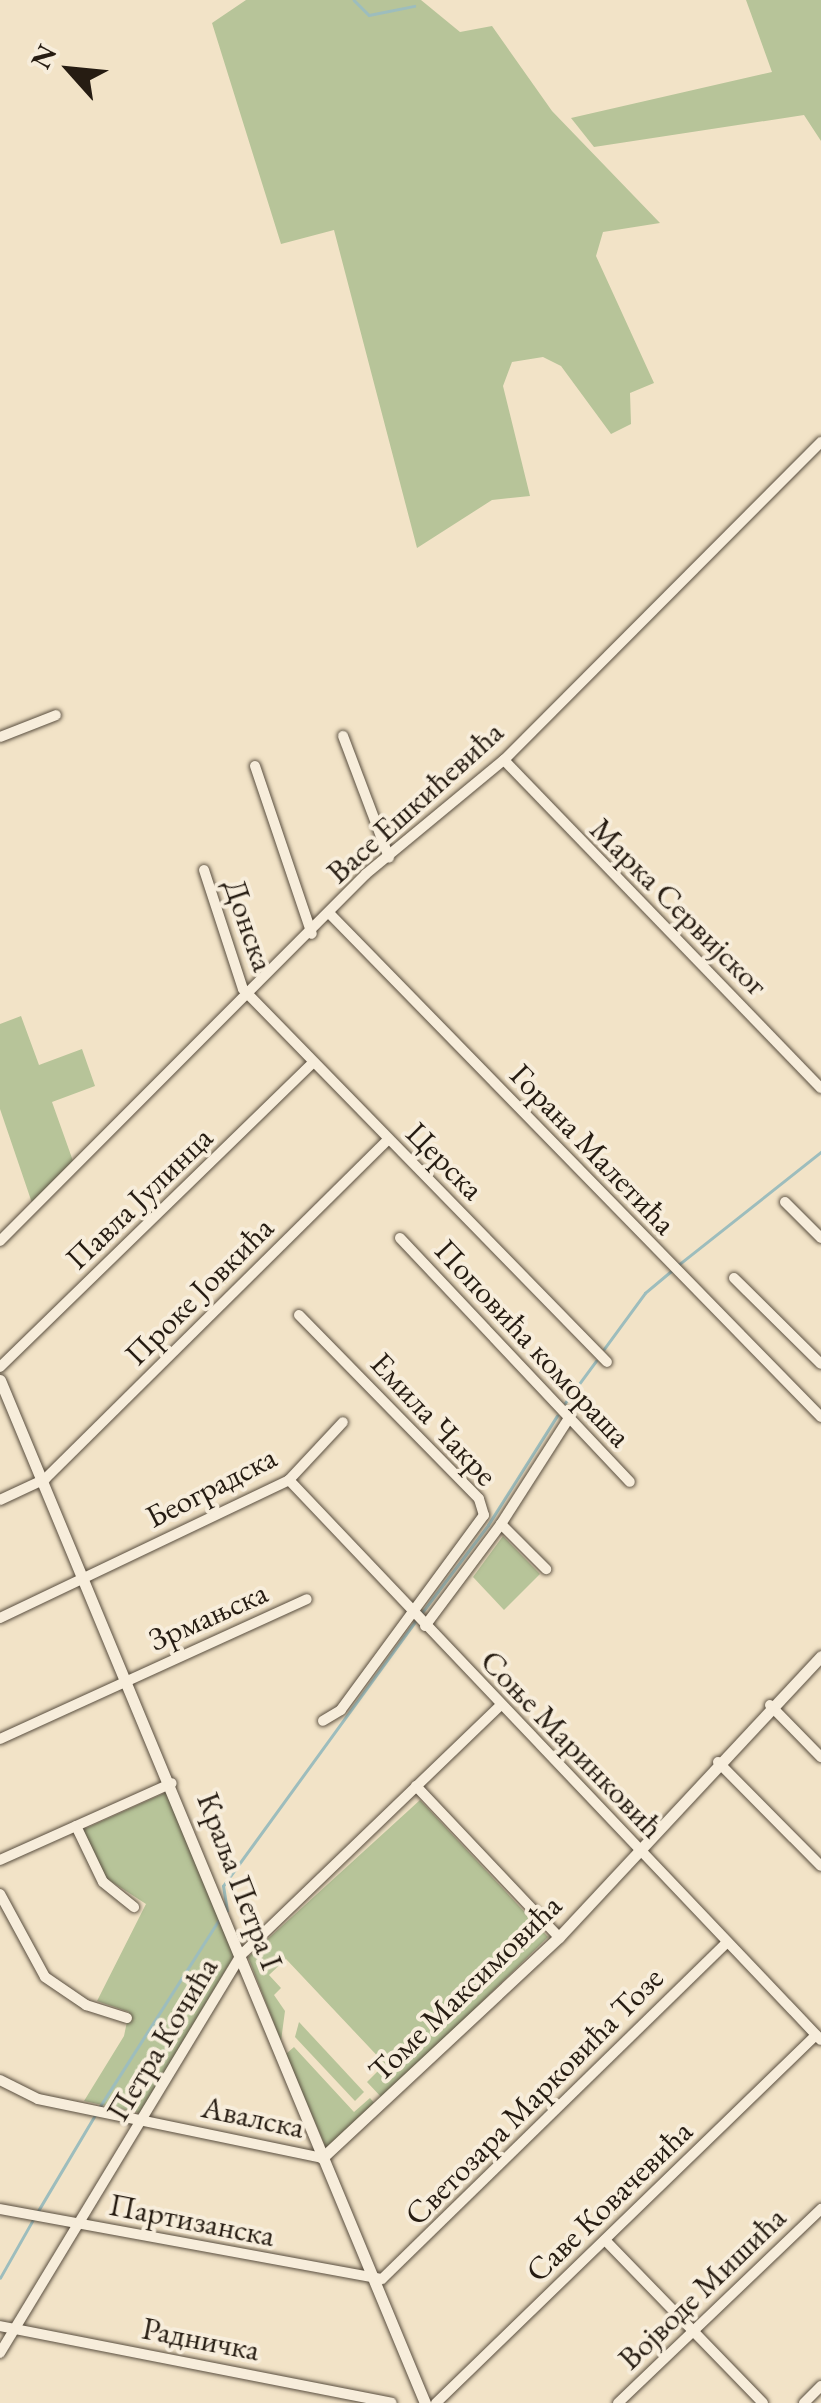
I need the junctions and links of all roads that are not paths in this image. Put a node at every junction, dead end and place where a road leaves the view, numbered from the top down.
1 (821, 442) edge
2 (56, 714) dead end
3 (0, 736) edge
4 (344, 736) dead end
5 (504, 760) junction
6 (254, 766) dead end
7 (390, 858) junction
8 (204, 870) dead end
9 (330, 914) junction
10 (312, 934) junction
11 (248, 995) junction
12 (313, 1063) junction
13 (821, 1088) edge
14 (388, 1140) junction
15 (786, 1202) dead end
16 (400, 1238) dead end
17 (821, 1238) edge
18 (0, 1241) edge
19 (734, 1278) dead end
20 (299, 1315) dead end
21 (607, 1362) dead end
22 (821, 1364) edge
23 (0, 1367) edge
24 (0, 1380) edge
25 (821, 1417) edge
26 (568, 1418) junction
27 (343, 1422) dead end
28 (45, 1479) junction
29 (289, 1480) junction
30 (630, 1482) dead end
31 (0, 1500) edge
32 (501, 1524) junction
33 (546, 1569) dead end
34 (86, 1576) junction
35 (307, 1598) dead end
36 (410, 1610) junction
37 (0, 1618) edge
38 (425, 1626) junction
39 (821, 1656) edge
40 (129, 1679) junction
41 (769, 1704) junction
42 (501, 1705) junction
43 (322, 1722) dead end
44 (0, 1739) edge
45 (821, 1757) edge
46 (718, 1762) junction
47 (172, 1783) junction
48 (416, 1786) junction
49 (76, 1826) junction
50 (641, 1853) junction
51 (0, 1860) edge
52 (821, 1866) edge
53 (0, 1894) edge
54 (134, 1907) dead end
55 (559, 1937) junction
56 (726, 1942) junction
57 (240, 1956) junction
58 (127, 2018) dead end
59 (819, 2037) edge
60 (0, 2080) edge
61 (142, 2120) junction
62 (322, 2158) junction
63 (0, 2209) edge
64 (821, 2209) edge
65 (82, 2224) junction
66 (605, 2240) junction
67 (374, 2280) junction
68 (0, 2326) edge
69 (16, 2328) junction
70 (693, 2332) junction
71 (0, 2354) edge
72 (821, 2386) edge
73 (392, 2403) edge
74 (425, 2403) edge
75 (436, 2403) edge
76 (618, 2403) edge
77 (763, 2403) edge
78 (804, 2403) edge

1 - 5 street, Васе Ешкићевића
2 - 3 street
4 - 7 street
5 - 7 street, Васе Ешкићевића
5 - 13 street, Марка Сервијског
6 - 10 street
7 - 9 street, Васе Ешкићевића
8 - 11 street, Донска
9 - 10 street, Васе Ешкићевића
9 - 25 street, Горана Малетића
10 - 11 street, Васе Ешкићевића
11 - 12 street, Церска
11 - 18 street, Васе Ешкићевића
12 - 14 street, Церска
12 - 23 street, Павла Јулинца
14 - 21 street, Церска
14 - 28 street, Проке Јовкића
15 - 17 street
16 - 26 street, Поповића комораша
19 - 22 street
20 - 36 street, Емила Чакре
24 - 28 street, Краља Петра I
26 - 30 street, Поповића комораша
26 - 32 street, Емила Чакре
27 - 29 street, Београдска
28 - 31 street, Проке Јовкића
28 - 34 street, Краља Петра I
29 - 34 street, Београдска
29 - 36 street, Соње Маринковић
32 - 33 street, Емила Чакре
32 - 38 street, Емила Чакре
34 - 37 street, Београдска
34 - 40 street, Краља Петра I
35 - 40 street, Зрмањска
36 - 38 street, Соње Маринковић
36 - 43 street
38 - 42 street, Соње Маринковић
39 - 41 street, Томе Максимовића
40 - 44 street, Зрмањска
40 - 47 street, Краља Петра I
41 - 45 street
41 - 46 street, Томе Максимовића
42 - 48 street, Петра Кочића
42 - 50 street, Соње Маринковић
46 - 50 street, Томе Максимовића
46 - 52 street
47 - 49 street
47 - 57 street, Краља Петра I
48 - 55 street
48 - 57 street, Петра Кочића
49 - 51 street
49 - 54 street
50 - 55 street, Томе Максимовића
50 - 56 street, Соње Маринковић
53 - 58 street
55 - 62 street, Томе Максимовића
56 - 59 street, Соње Маринковић
56 - 67 street, Светозара Марковића Тозе
57 - 61 street, Петра Кочића
57 - 62 street, Краља Петра I
59 - 66 street, Саве Ковачевића
60 - 61 street, Авалска
61 - 62 street, Авалска
61 - 65 street, Петра Кочића
62 - 67 street, Краља Петра I
63 - 65 street, Партизанска
64 - 70 street, Војводе Мишића
65 - 67 street, Партизанска
65 - 69 street, Петра Кочића
66 - 70 street
66 - 75 street, Саве Ковачевића
67 - 74 street, Краља Петра I
68 - 69 street, Радничка
69 - 71 street, Петра Кочића
69 - 73 street, Радничка
70 - 76 street, Војводе Мишића
70 - 77 street
72 - 78 street

